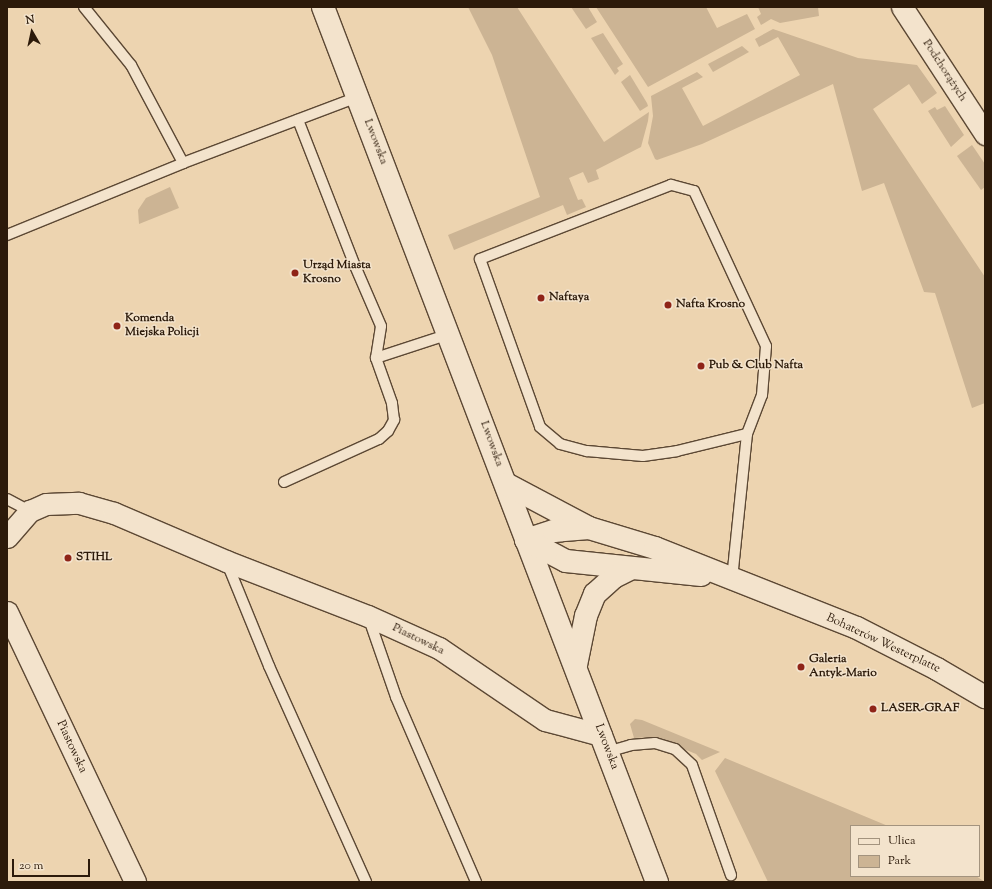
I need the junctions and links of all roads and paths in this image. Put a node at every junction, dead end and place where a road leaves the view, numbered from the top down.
1 (84, 7) edge
2 (323, 7) edge
3 (902, 7) edge
4 (358, 97) junction
5 (298, 120) junction
6 (985, 134) edge
7 (183, 163) junction
8 (7, 235) edge
9 (449, 334) junction
10 (376, 358) junction
11 (747, 434) junction
12 (284, 482) dead end
13 (506, 484) junction
14 (7, 499) edge
15 (30, 511) junction
16 (589, 528) junction
17 (7, 537) edge
18 (526, 540) junction
19 (226, 561) junction
20 (630, 569) junction
21 (732, 580) junction
22 (7, 612) edge
23 (368, 616) junction
24 (576, 665) junction
25 (985, 696) edge
26 (604, 743) junction
27 (730, 875) dead end
28 (135, 882) edge
29 (366, 882) edge
30 (476, 882) edge
31 (657, 882) edge

1 - 7 lane
2 - 4 main road, Lwowska
3 - 6 street, Podchorążych
4 - 5 lane
4 - 9 main road, Lwowska
5 - 7 lane
5 - 10 lane
7 - 8 lane
9 - 10 lane
9 - 13 main road, Lwowska
10 - 12 lane
11 - 11 lane
11 - 21 lane
13 - 16 main road, Bohaterów Westerplatte
13 - 18 main road, Lwowska
14 - 15 lane
15 - 17 street, Piastowska
15 - 19 street, Piastowska
16 - 18 main road, Bohaterów Westerplatte
16 - 21 main road, Bohaterów Westerplatte
18 - 20 main road, Bohaterów Westerplatte
18 - 24 main road, Lwowska
19 - 23 street, Piastowska
19 - 29 lane
20 - 21 main road, Bohaterów Westerplatte
20 - 24 main road
21 - 25 main road, Bohaterów Westerplatte
22 - 28 street, Piastowska
23 - 26 street, Piastowska
23 - 30 lane
24 - 26 main road, Lwowska
26 - 27 lane
26 - 31 main road, Lwowska

